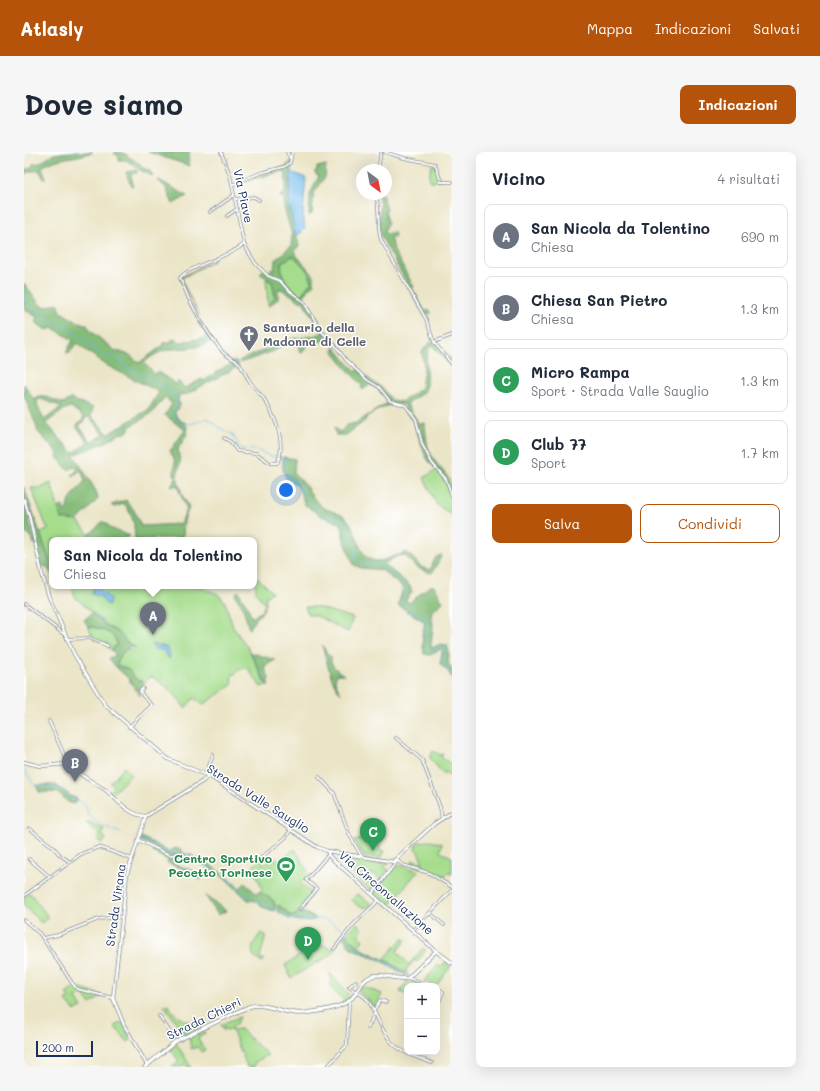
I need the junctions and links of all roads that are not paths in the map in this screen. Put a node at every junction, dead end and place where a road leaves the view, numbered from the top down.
1 (221, 152) edge
2 (287, 152) edge
3 (292, 152) edge
4 (382, 152) edge
5 (291, 159) junction
6 (379, 164) edge
7 (452, 182) edge
8 (232, 185) junction
9 (234, 195) junction
10 (235, 199) junction
11 (259, 200) dead end
12 (377, 200) edge
13 (237, 210) junction
14 (210, 212) dead end
15 (227, 216) dead end
16 (244, 244) junction
17 (452, 335) edge
18 (434, 342) junction
19 (452, 364) edge
20 (224, 438) dead end
21 (452, 496) edge
22 (24, 499) edge
23 (24, 604) edge
24 (65, 635) junction
25 (67, 639) junction
26 (108, 646) dead end
27 (143, 688) dead end
28 (49, 721) dead end
29 (129, 727) junction
30 (396, 738) dead end
31 (212, 755) dead end
32 (24, 762) edge
33 (68, 764) junction
34 (207, 775) junction
35 (319, 777) dead end
36 (452, 812) edge
37 (146, 816) junction
38 (442, 818) junction
39 (29, 828) dead end
40 (291, 830) junction
41 (138, 840) junction
42 (327, 851) junction
43 (328, 855) junction
44 (262, 857) dead end
45 (362, 857) junction
46 (199, 858) dead end
47 (29, 859) dead end
48 (132, 859) junction
49 (395, 861) junction
50 (70, 862) junction
51 (50, 877) junction
52 (452, 887) edge
53 (452, 890) edge
54 (372, 894) junction
55 (24, 896) edge
56 (379, 900) junction
57 (300, 910) dead end
58 (430, 913) junction
59 (122, 917) junction
60 (24, 920) edge
61 (444, 925) dead end
62 (414, 929) junction
63 (43, 938) junction
64 (334, 949) dead end
65 (436, 951) junction
66 (452, 963) edge
67 (408, 978) junction
68 (356, 982) dead end
69 (424, 983) edge
70 (440, 989) edge
71 (356, 991) junction
72 (113, 998) junction
73 (440, 1000) edge
74 (348, 1001) junction
75 (386, 1002) dead end
76 (372, 1010) junction
77 (374, 1014) junction
78 (159, 1016) dead end
79 (368, 1028) dead end
80 (180, 1038) junction
81 (432, 1063) dead end
82 (146, 1066) edge
83 (327, 1067) edge

1 - 8 street, Via Piave
2 - 5 street
3 - 5 street
4 - 6 street
4 - 7 street
5 - 8 street
8 - 9 street, Via Piave
9 - 10 street, Via Piave
9 - 14 street
10 - 11 street
10 - 13 street, Via Piave
12 - 18 street
13 - 15 street
13 - 16 street, Via Piave
16 - 20 street
16 - 21 street
17 - 18 street
18 - 19 street
22 - 24 street, Strada Valle Sauglio
23 - 24 street
24 - 25 street, Strada Valle Sauglio
25 - 26 street
25 - 29 street, Strada Valle Sauglio
27 - 29 street
28 - 33 street
29 - 34 street, Strada Valle Sauglio
30 - 38 street
31 - 34 street
32 - 33 street
33 - 37 street
34 - 37 street
34 - 40 street, Strada Valle Sauglio
35 - 45 street
36 - 38 street
37 - 41 street, Strada Virana
38 - 49 street
39 - 50 street
40 - 42 street, Strada Valle Sauglio
40 - 44 street
41 - 46 street
41 - 48 street, Strada Virana
42 - 43 street, Via Circonvallazione
42 - 45 street, Strada Valle Sauglio
43 - 54 street, Via Circonvallazione
43 - 57 street
45 - 49 street, Strada Valle Sauglio
47 - 51 street
48 - 50 street
48 - 59 street, Strada Virana
49 - 52 street
49 - 54 street
50 - 51 street
51 - 55 street
53 - 58 street
54 - 56 street, Via Circonvallazione
56 - 62 street, Via Circonvallazione
56 - 64 street
58 - 61 street
58 - 62 street
59 - 63 street
59 - 72 street, Strada Virana
60 - 63 street
62 - 65 street, Via Circonvallazione
63 - 72 street
65 - 66 main road, Via Circonvallazione
65 - 67 main road
67 - 69 street
67 - 71 main road
68 - 71 street
70 - 73 street
71 - 74 main road
71 - 76 street
72 - 82 street, Strada Virana
74 - 80 main road, Strada Chieri
74 - 83 street
75 - 76 street
76 - 77 street
77 - 79 street
77 - 81 street
78 - 80 street
80 - 82 main road, Strada Chieri

